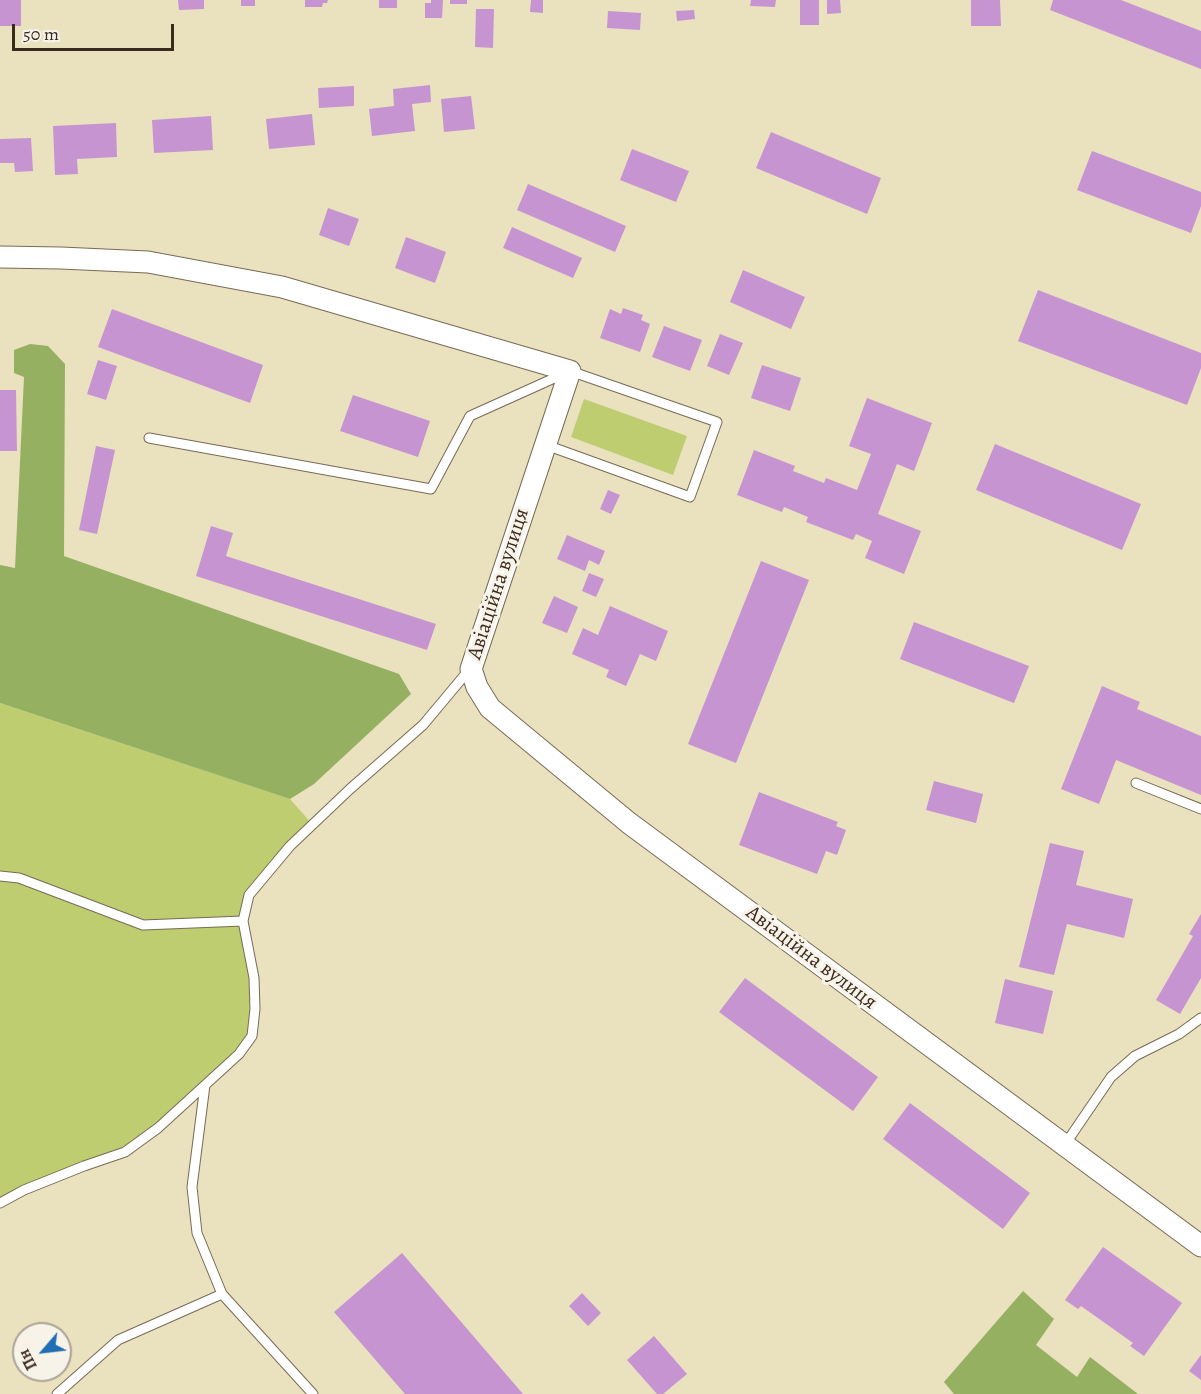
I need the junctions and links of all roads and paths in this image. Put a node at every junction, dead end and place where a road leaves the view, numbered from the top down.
1 (0, 257) edge
2 (570, 371) junction
3 (149, 438) dead end
4 (546, 445) junction
5 (471, 669) junction
6 (1136, 783) dead end
7 (1201, 809) edge
8 (0, 876) edge
9 (243, 921) junction
10 (1201, 1018) edge
11 (205, 1085) junction
12 (1064, 1146) junction
13 (0, 1203) edge
14 (1201, 1246) edge
15 (222, 1294) junction
16 (57, 1394) edge
17 (313, 1394) edge

1 - 2 street
2 - 3 lane
2 - 4 street, Авіаційна вулиця
2 - 4 lane
4 - 5 street, Авіаційна вулиця
5 - 9 lane
5 - 12 street, Авіаційна вулиця
6 - 7 lane
8 - 9 lane
9 - 11 lane
10 - 12 lane
11 - 13 lane
11 - 15 lane
12 - 14 street, Авіаційна вулиця
15 - 16 lane
15 - 17 lane

